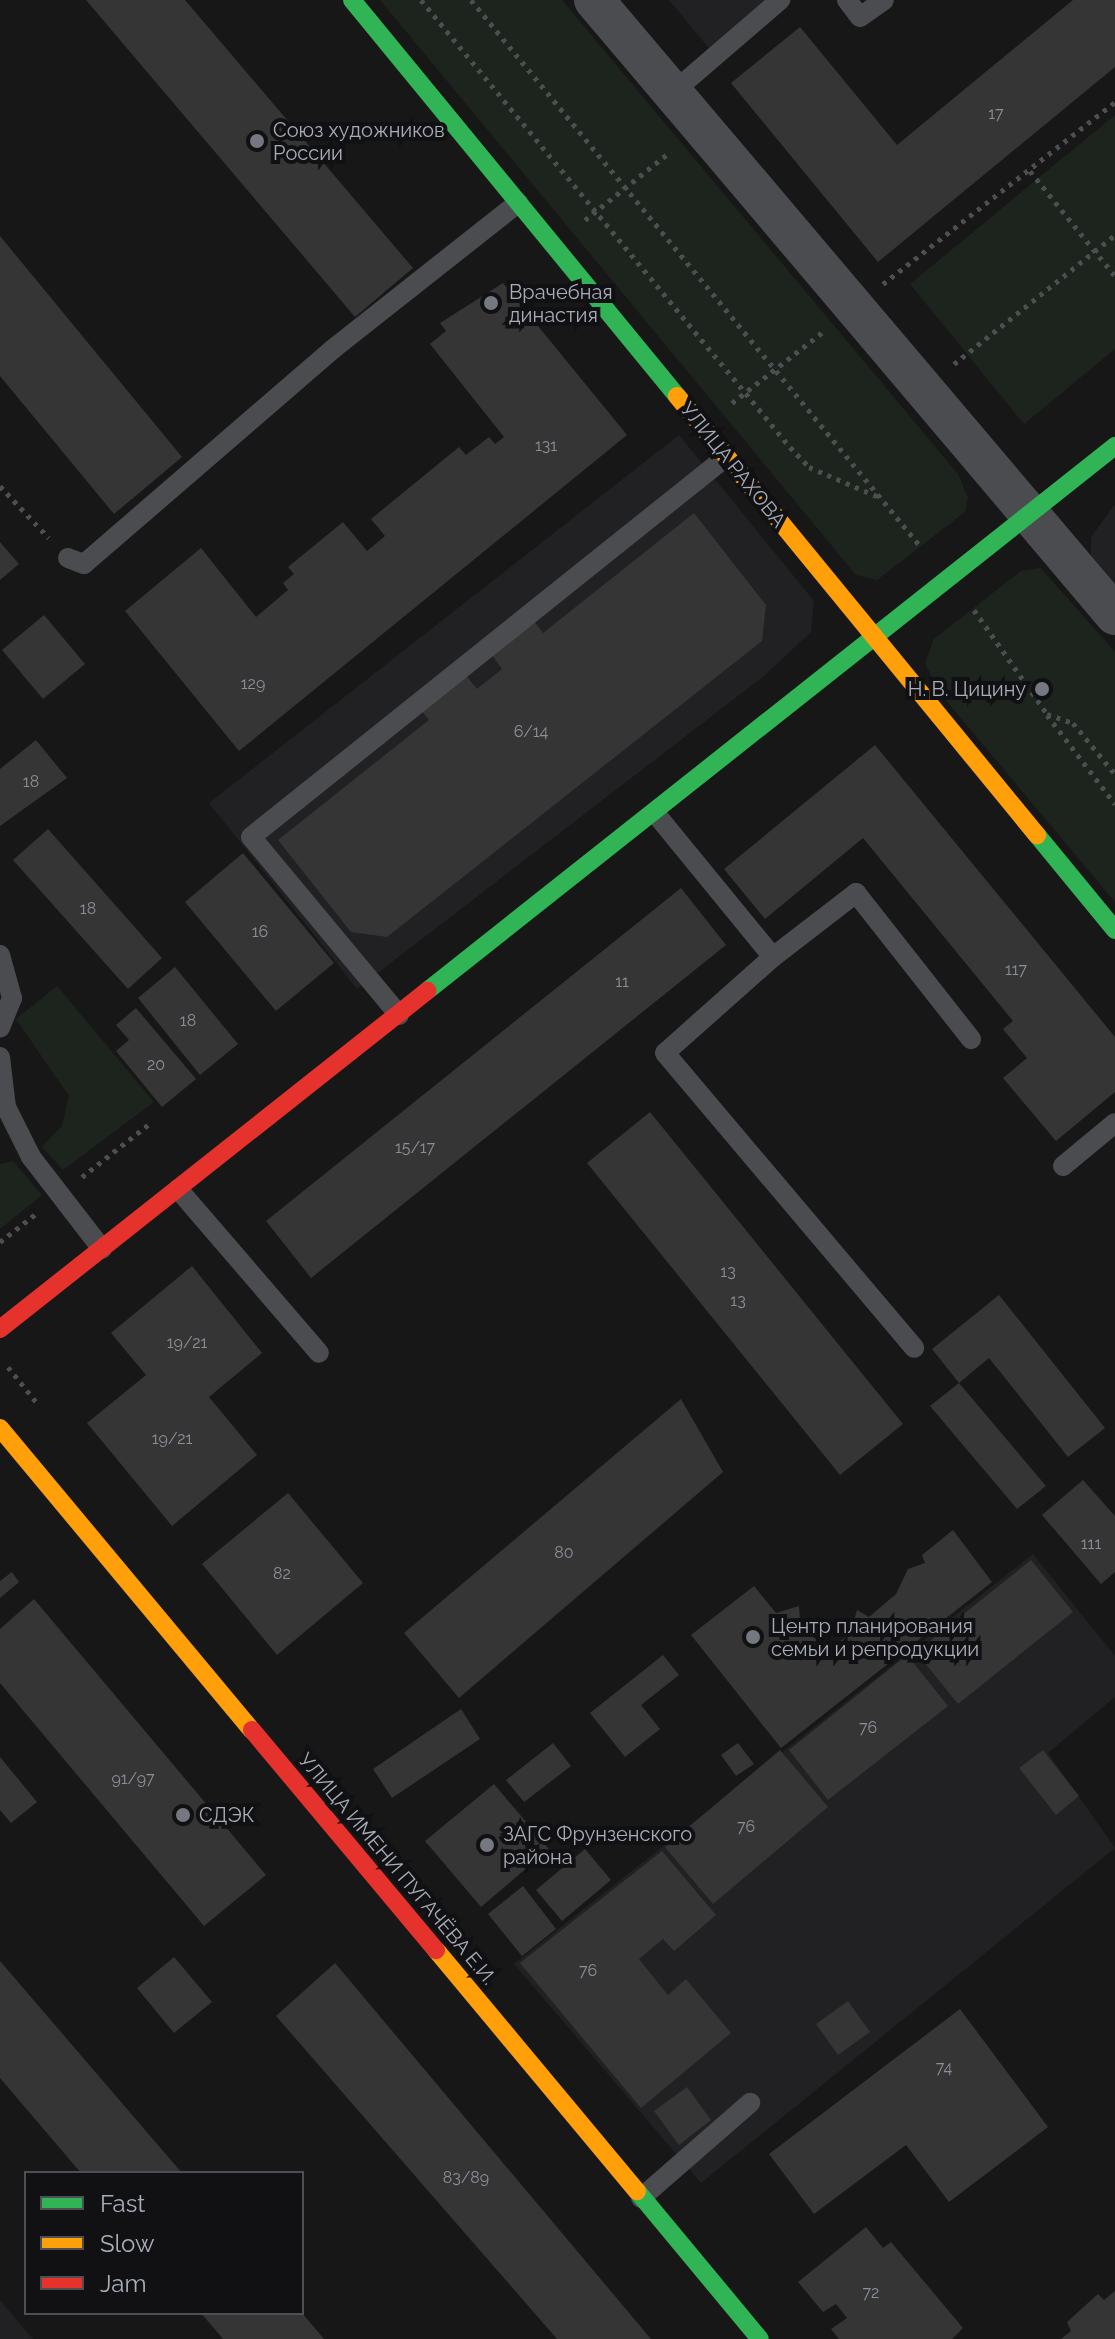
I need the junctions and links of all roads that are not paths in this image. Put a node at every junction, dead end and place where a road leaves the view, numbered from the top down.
1 (352, 0) edge
2 (594, 0) edge
3 (780, 0) edge
4 (847, 0) edge
5 (884, 0) edge
6 (672, 93) junction
7 (518, 203) junction
8 (1115, 446) edge
9 (726, 457) junction
10 (1027, 516) junction
11 (68, 558) road end
12 (1115, 615) edge
13 (876, 639) junction
14 (655, 813) junction
15 (1115, 930) edge
16 (0, 955) edge
17 (773, 957) junction
18 (399, 1015) junction
19 (0, 1028) edge
20 (971, 1039) dead end
21 (0, 1057) edge
22 (1115, 1123) edge
23 (1063, 1166) dead end
24 (178, 1189) junction
25 (102, 1249) junction
26 (0, 1329) edge
27 (914, 1348) dead end
28 (319, 1353) dead end
29 (0, 1428) edge
30 (750, 2103) dead end
31 (641, 2198) junction
32 (760, 2339) edge

1 - 7 street, УЛИЦА РАХОВА
2 - 6 street
3 - 6 lane
4 - 5 lane
6 - 10 street
7 - 9 street, УЛИЦА РАХОВА
7 - 11 lane
8 - 10 street
9 - 13 street, УЛИЦА РАХОВА
9 - 18 lane
10 - 12 street
10 - 13 street
13 - 14 street
13 - 15 street, УЛИЦА РАХОВА
14 - 17 lane
14 - 18 street
16 - 19 lane
17 - 20 lane
17 - 27 lane
18 - 24 street
21 - 25 lane
22 - 23 lane
24 - 25 street
24 - 28 lane
25 - 26 street
29 - 31 street, УЛИЦА ИМЕНИ ПУГАЧЁВА Е.И.
30 - 31 lane
31 - 32 street, УЛИЦА ИМЕНИ ПУГАЧЁВА Е.И.

